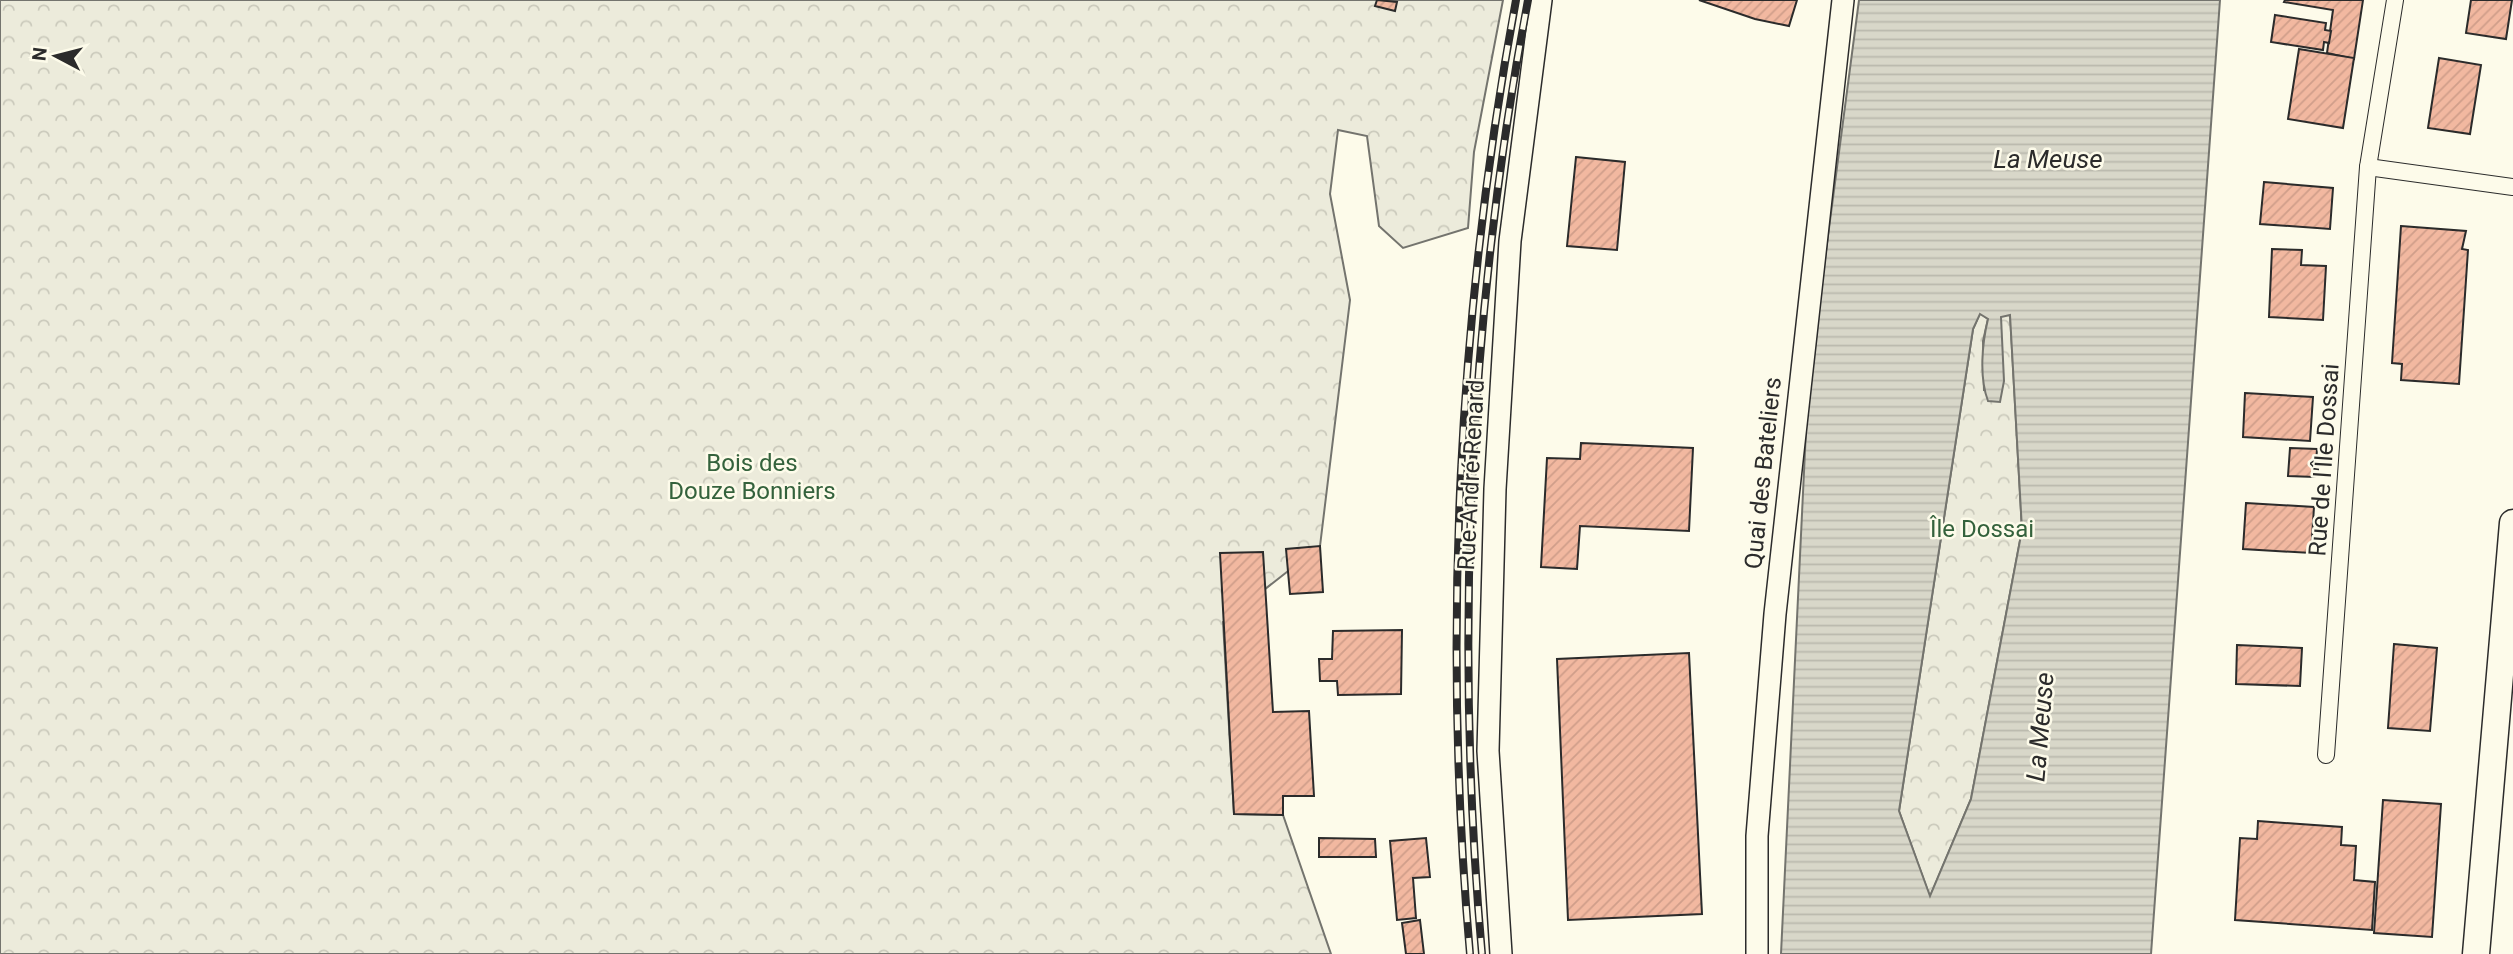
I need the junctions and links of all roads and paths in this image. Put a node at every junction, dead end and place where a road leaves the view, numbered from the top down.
1 (1541, 0) edge
2 (1843, 0) edge
3 (2395, 0) edge
4 (2368, 167) junction
5 (2513, 187) edge
6 (2513, 523) edge
7 (2326, 755) dead end
8 (1501, 954) edge
9 (1757, 954) edge
10 (2476, 954) edge

1 - 8 street, Rue André Renard
2 - 9 street, Quai des Bateliers
3 - 4 street, Rue de l'Île Dossai
4 - 5 street
4 - 7 street, Rue de l'Île Dossai
6 - 10 main road

